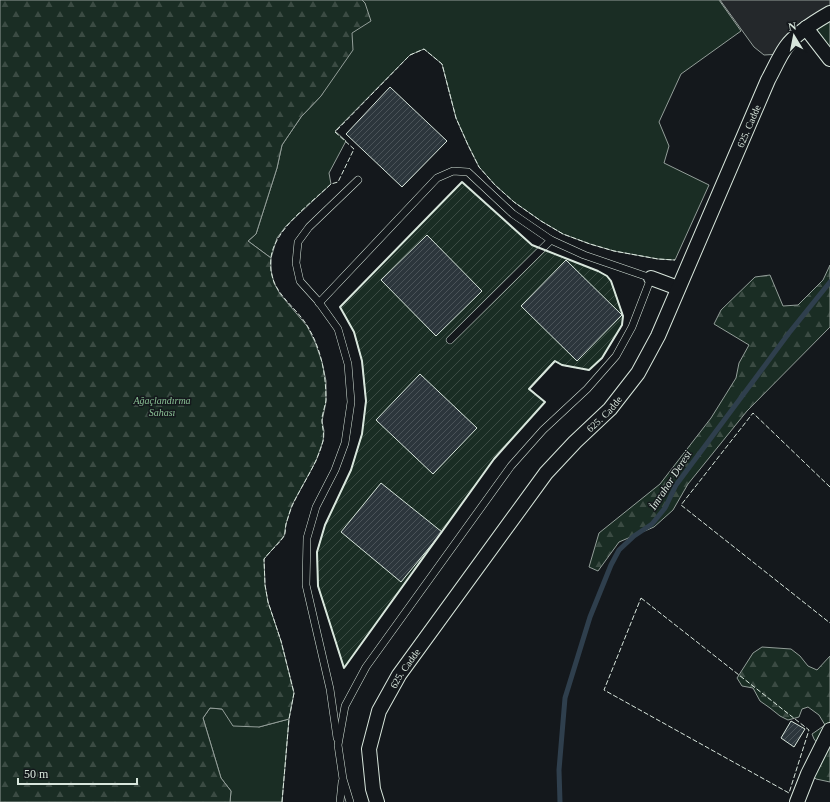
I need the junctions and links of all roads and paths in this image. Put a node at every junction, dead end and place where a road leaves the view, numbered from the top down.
1 (830, 12) edge
2 (806, 28) junction
3 (830, 58) edge
4 (358, 180) dead end
5 (550, 240) junction
6 (651, 278) junction
7 (678, 288) junction
8 (319, 303) junction
9 (450, 340) dead end
10 (830, 730) edge
11 (338, 744) junction
12 (343, 779) junction
13 (340, 802) edge
14 (350, 802) edge
15 (377, 802) edge
16 (798, 802) edge

1 - 2 street, 625. Cadde
2 - 3 street
2 - 7 street, 625. Cadde
4 - 8 lane
5 - 6 lane
5 - 8 lane
5 - 9 lane
6 - 7 street
6 - 11 lane
7 - 15 street, 625. Cadde
8 - 11 lane
10 - 16 street
11 - 12 lane
12 - 13 lane
12 - 14 lane

